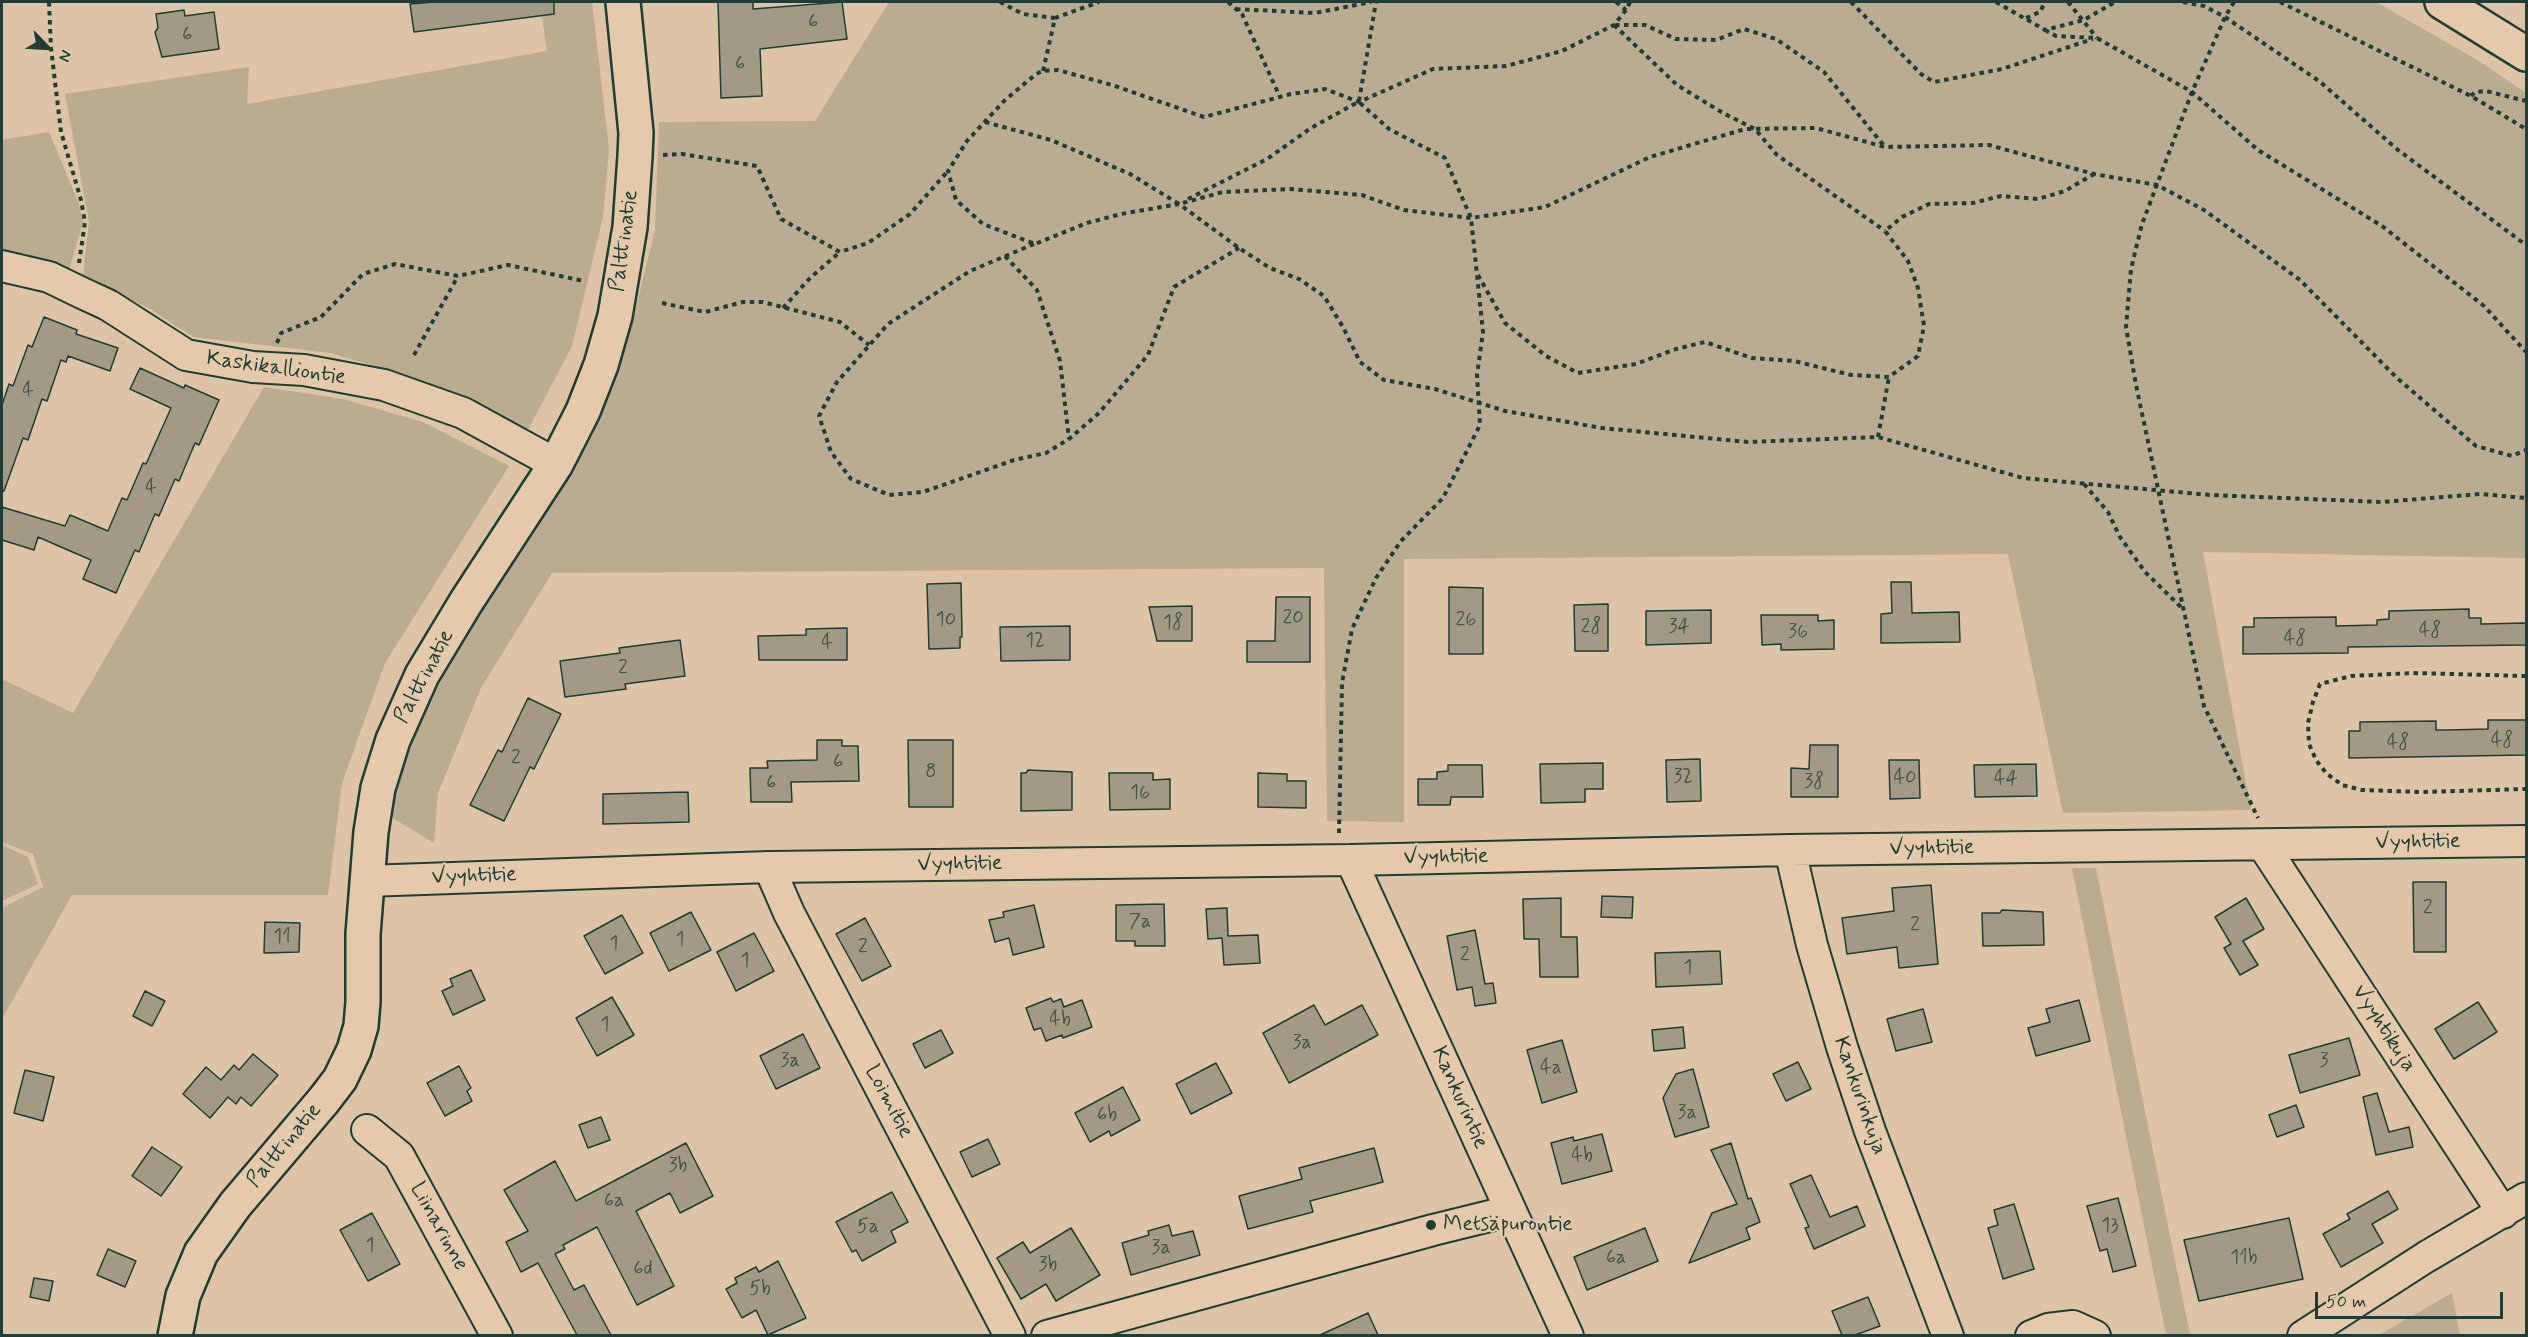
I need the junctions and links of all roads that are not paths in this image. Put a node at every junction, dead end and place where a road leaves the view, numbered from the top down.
1 (623, 2) edge
2 (2442, 2) edge
3 (2526, 54) edge
4 (2, 266) edge
5 (556, 464) junction
6 (2526, 841) edge
7 (2263, 845) junction
8 (1345, 848) junction
9 (1790, 850) junction
10 (769, 867) junction
11 (366, 881) junction
12 (367, 1130) dead end
13 (2515, 1205) edge
14 (1510, 1210) junction
15 (175, 1335) edge
16 (497, 1335) edge
17 (1010, 1335) edge
18 (1047, 1335) edge
19 (1568, 1335) edge
20 (1948, 1335) edge
21 (2031, 1335) edge
22 (2095, 1335) edge
23 (2302, 1335) edge

1 - 5 street, Palttinatie
2 - 3 street
4 - 5 street, Kaskikalliontie
5 - 11 street, Palttinatie
6 - 7 street, Vyyhtitie
7 - 9 street, Vyyhtitie
7 - 13 street, Vyyhtikuja
8 - 9 street, Vyyhtitie
8 - 10 street, Vyyhtitie
8 - 14 street, Kankurintie
9 - 20 street, Kankurinkuja
10 - 11 street, Vyyhtitie
10 - 17 street, Loimitie
11 - 15 street, Palttinatie
12 - 16 street, Liinarinne
13 - 23 street
14 - 18 street
14 - 19 street, Kankurintie
21 - 22 street

